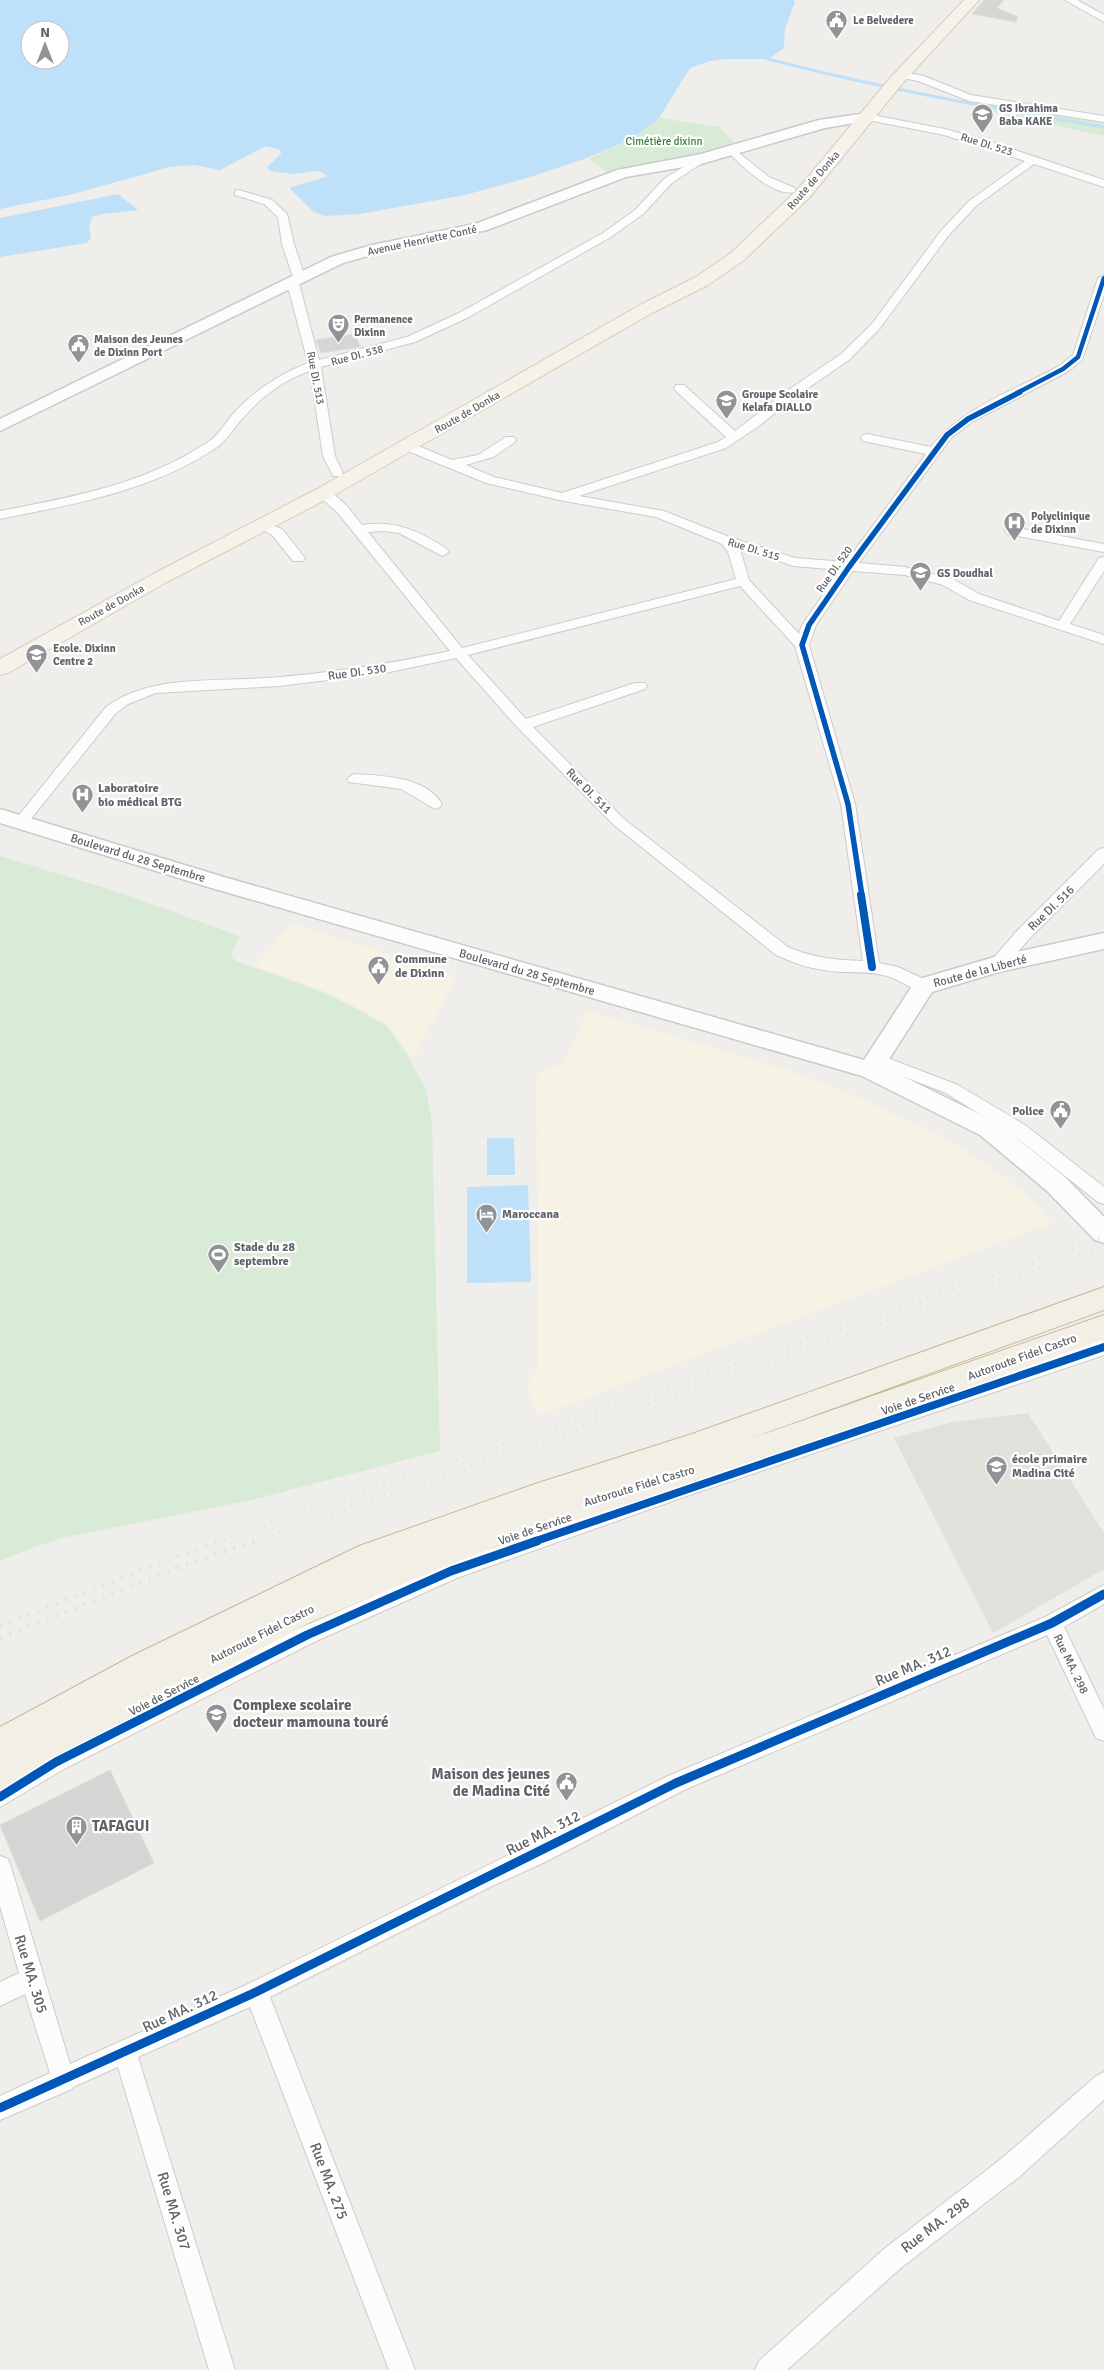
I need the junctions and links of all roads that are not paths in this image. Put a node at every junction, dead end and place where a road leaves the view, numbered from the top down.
1 (955, 0) edge
2 (972, 0) edge
3 (1073, 0) edge
4 (1104, 19) edge
5 (889, 84) junction
6 (866, 117) junction
7 (850, 118) junction
8 (1104, 119) edge
9 (733, 151) junction
10 (702, 159) junction
11 (1034, 159) junction
12 (811, 175) junction
13 (1104, 184) edge
14 (791, 190) junction
15 (239, 193) dead end
16 (1104, 278) edge
17 (297, 281) junction
18 (315, 366) junction
19 (680, 388) dead end
20 (0, 426) edge
21 (734, 437) junction
22 (867, 438) dead end
23 (510, 440) dead end
24 (407, 446) junction
25 (935, 452) junction
26 (451, 464) junction
27 (337, 473) junction
28 (324, 493) junction
29 (564, 497) junction
30 (0, 515) edge
31 (264, 526) junction
32 (359, 529) junction
33 (1012, 532) dead end
34 (727, 541) junction
35 (1104, 548) edge
36 (442, 552) dead end
37 (298, 558) dead end
38 (1104, 561) edge
39 (849, 567) junction
40 (743, 581) junction
41 (1062, 626) junction
42 (1104, 640) edge
43 (802, 645) junction
44 (459, 653) junction
45 (0, 654) edge
46 (0, 668) edge
47 (640, 686) dead end
48 (523, 725) junction
49 (354, 779) dead end
50 (435, 804) dead end
51 (10, 819) edge
52 (1104, 853) edge
53 (1104, 941) edge
54 (998, 964) junction
55 (872, 967) junction
56 (924, 986) junction
57 (873, 1065) junction
58 (1104, 1197) edge
59 (1101, 1229) edge
60 (1104, 1281) edge
61 (1104, 1298) edge
62 (1104, 1327) edge
63 (1104, 1347) edge
64 (370, 1556) junction
65 (1104, 1594) edge
66 (1052, 1623) junction
67 (1104, 1731) edge
68 (0, 1744) edge
69 (0, 1774) edge
70 (0, 1797) edge
71 (0, 1867) edge
72 (32, 1979) junction
73 (256, 1992) junction
74 (0, 1994) edge
75 (125, 2052) junction
76 (64, 2080) junction
77 (1104, 2084) edge
78 (0, 2108) edge
79 (222, 2370) edge
80 (402, 2370) edge
81 (768, 2370) edge

1 - 5 main road
2 - 5 main road
3 - 4 street
5 - 6 main road, Route de Donka
5 - 7 main road, Route de Donka
5 - 8 street
6 - 7 main road, Avenue Henriette Conté
6 - 11 street, Rue DI. 523
6 - 12 main road, Route de Donka
7 - 9 main road, Avenue Henriette Conté
7 - 12 main road, Route de Donka
9 - 10 main road, Avenue Henriette Conté
9 - 14 street
10 - 17 main road, Avenue Henriette Conté
10 - 18 street, Rue DI. 538
11 - 13 street, Rue DI. 523
11 - 21 street
12 - 14 main road, Route de Donka
12 - 24 main road, Route de Donka
14 - 27 main road, Route de Donka
15 - 17 street, Rue DI. 513
16 - 25 street, Rue DI. 520
17 - 18 street, Rue DI. 513
17 - 20 main road, Avenue Henriette Conté
18 - 27 street, Rue DI. 513
18 - 30 street, Rue DI. 538
19 - 21 street
21 - 29 street
22 - 25 street
23 - 26 street
24 - 26 street, Rue DI. 515
24 - 28 main road, Route de Donka
25 - 39 street, Rue DI. 520
26 - 29 street, Rue DI. 515
27 - 45 main road, Route de Donka
28 - 31 main road, Route de Donka
28 - 32 street, Rue DI. 511
29 - 34 street, Rue DI. 515
31 - 37 street
31 - 46 main road, Route de Donka
32 - 36 street
32 - 44 street, Rue DI. 511
33 - 35 street
34 - 39 street, Rue DI. 515
34 - 40 street
38 - 41 street
39 - 41 street, Rue DI. 515
39 - 43 street, Rue DI. 520
40 - 43 street
40 - 44 street, Rue DI. 530
41 - 42 street, Rue DI. 515
43 - 55 street
44 - 48 street, Rue DI. 511
44 - 51 street, Rue DI. 530
47 - 48 street
48 - 55 street, Rue DI. 511
49 - 50 street
51 - 57 main road, Boulevard du 28 Septembre
52 - 54 street, Rue DI. 516
53 - 54 main road, Route de la Liberté
54 - 56 main road, Route de la Liberté
55 - 56 street, Rue DI. 511
56 - 57 main road, Route de la Liberté
57 - 58 street
57 - 59 main road, Boulevard du 28 Septembre
60 - 64 highway
61 - 64 highway, Autoroute Fidel Castro
62 - 69 highway, Autoroute Fidel Castro
63 - 70 street, Voie de Service
64 - 68 highway, Autoroute Fidel Castro
65 - 66 street, Rue MA. 312
66 - 67 street, Rue MA. 298
66 - 73 street, Rue MA. 312
71 - 72 street, Rue MA. 305
72 - 74 street
72 - 76 street, Rue MA. 305
73 - 75 street, Rue MA. 312
73 - 80 street, Rue MA. 275
75 - 76 street, Rue MA. 312
75 - 79 street, Rue MA. 307
76 - 78 street, Rue MA. 312
77 - 81 street, Rue MA. 298

